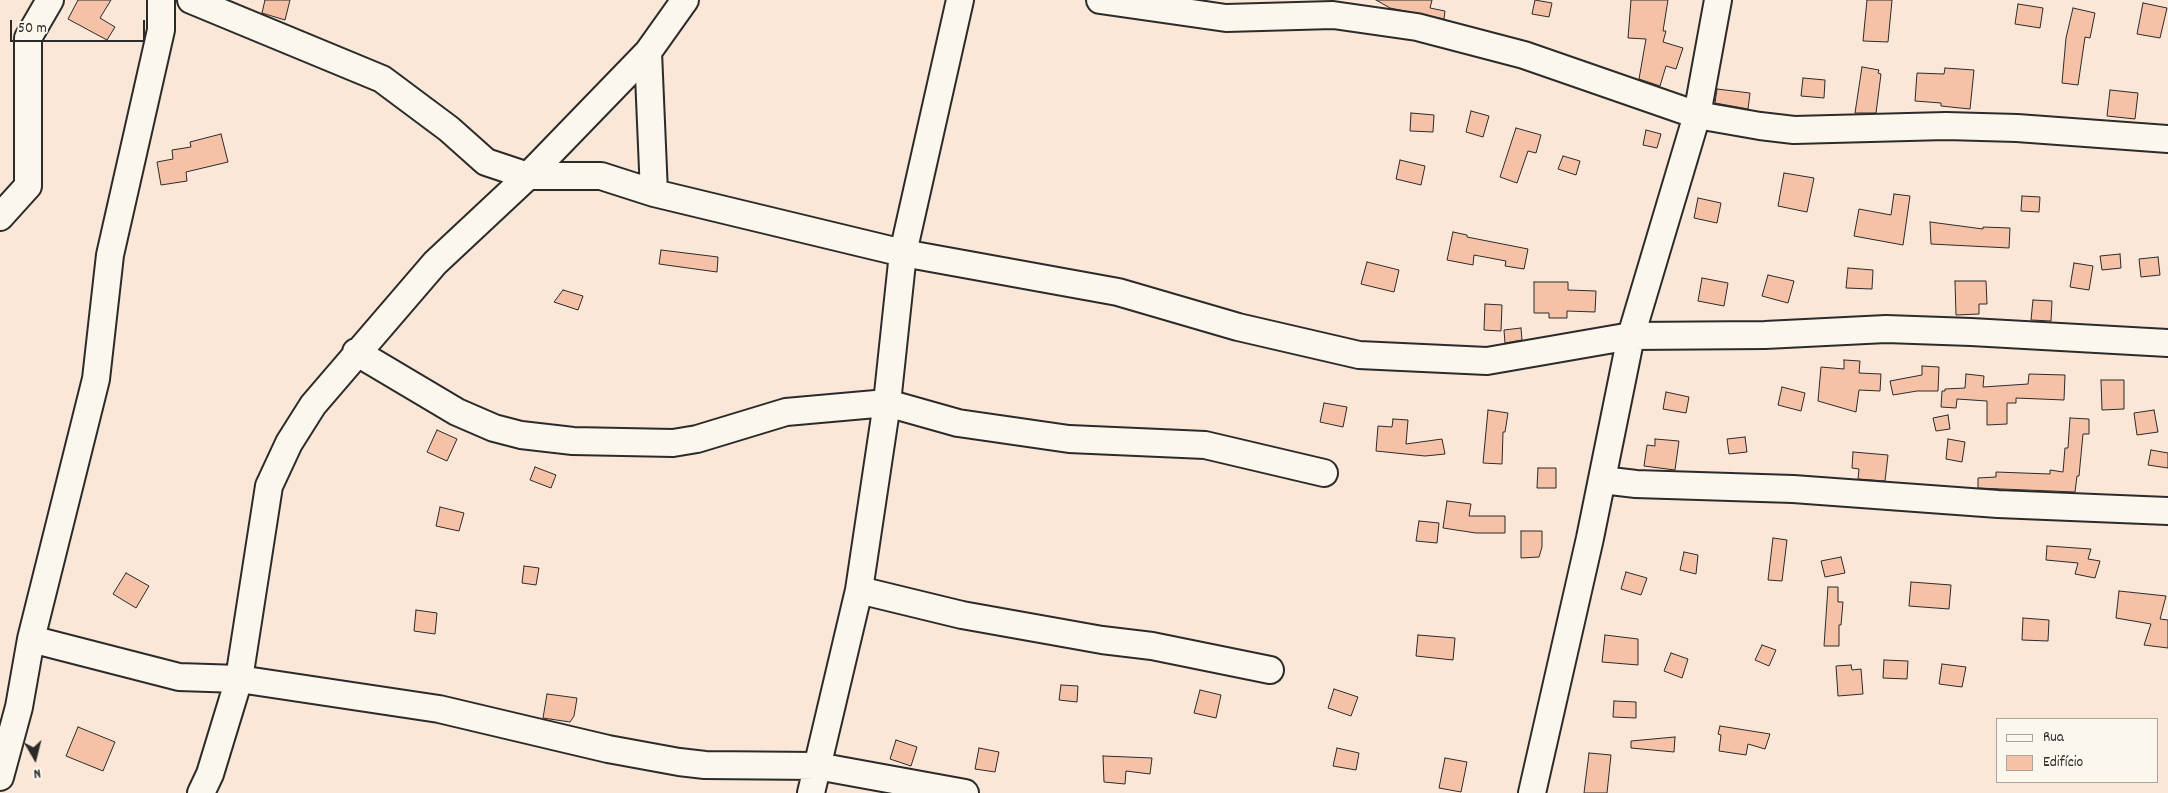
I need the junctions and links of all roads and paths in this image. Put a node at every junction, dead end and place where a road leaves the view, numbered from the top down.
1 (50, 0) edge
2 (161, 0) edge
3 (191, 0) edge
4 (685, 0) edge
5 (960, 0) edge
6 (1100, 0) edge
7 (1718, 0) edge
8 (648, 52) junction
9 (1698, 115) junction
10 (2168, 139) edge
11 (528, 176) junction
12 (654, 193) junction
13 (0, 217) edge
14 (903, 253) junction
15 (1631, 336) junction
16 (2168, 344) edge
17 (356, 352) junction
18 (887, 403) junction
19 (1324, 472) dead end
20 (1602, 480) junction
21 (2168, 511) edge
22 (859, 590) junction
23 (30, 640) junction
24 (1270, 670) dead end
25 (239, 679) junction
26 (817, 766) junction
27 (0, 778) edge
28 (201, 793) edge
29 (811, 793) edge
30 (965, 793) edge
31 (1532, 793) edge

1 - 13 street
2 - 23 street
3 - 11 street
4 - 8 street
5 - 14 street
6 - 9 street
7 - 9 street
8 - 11 street
8 - 12 street
9 - 10 street
9 - 15 street
11 - 12 street
11 - 17 street
12 - 14 street
14 - 15 street
14 - 18 street
15 - 16 street
15 - 20 street
17 - 18 street
17 - 25 street
18 - 19 street
18 - 22 street
20 - 21 street
20 - 31 street
22 - 24 street
22 - 26 street
23 - 25 street
23 - 27 street
25 - 26 street
25 - 28 street
26 - 29 street
26 - 30 street

